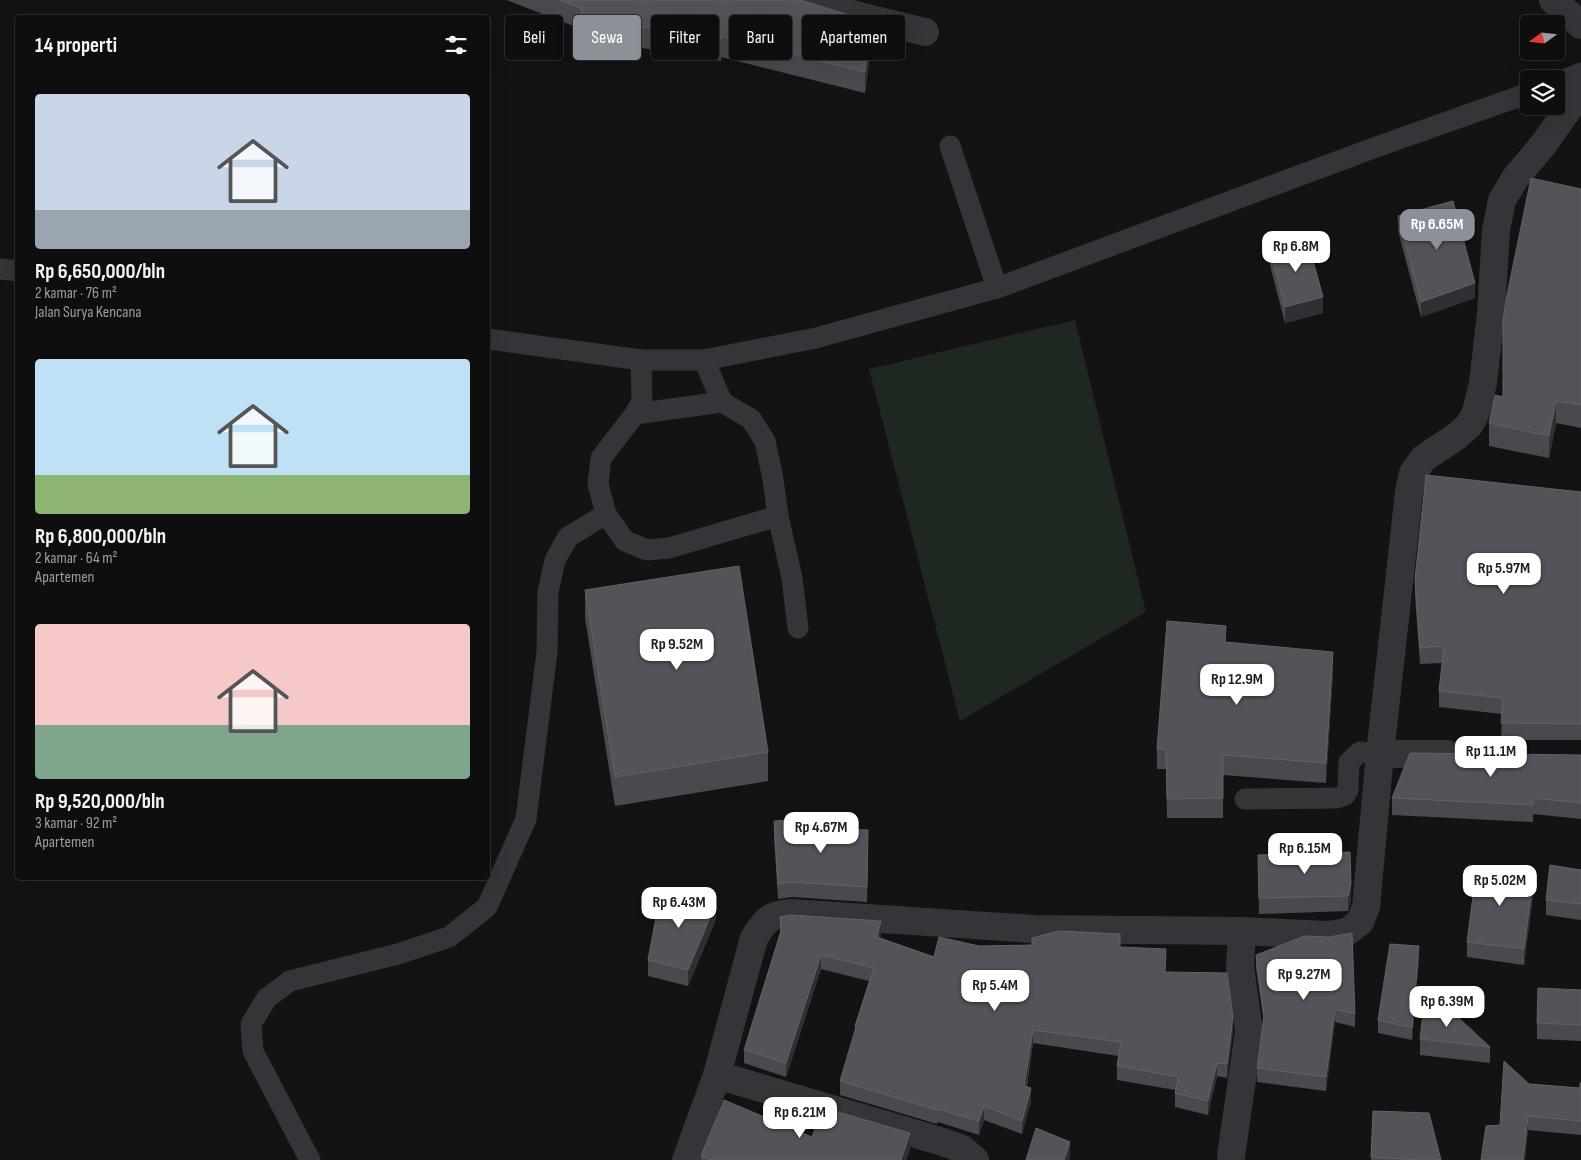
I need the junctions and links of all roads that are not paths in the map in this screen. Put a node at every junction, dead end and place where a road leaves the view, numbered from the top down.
1 (794, 0) edge
2 (1558, 1) edge
3 (1581, 26) edge
4 (925, 32) dead end
5 (1581, 74) edge
6 (1565, 80) edge
7 (1581, 82) edge
8 (1520, 96) edge
9 (950, 146) dead end
10 (0, 269) edge
11 (15, 271) edge
12 (997, 288) junction
13 (490, 339) edge
14 (641, 360) junction
15 (704, 360) junction
16 (722, 402) junction
17 (635, 414) junction
18 (606, 514) junction
19 (778, 516) junction
20 (798, 628) dead end
21 (1380, 754) junction
22 (1476, 755) edge
23 (1245, 799) dead end
24 (1242, 931) junction
25 (716, 1075) junction
26 (1231, 1156) dead end
27 (310, 1160) edge
28 (686, 1160) edge
29 (975, 1160) edge

1 - 4 street
2 - 3 street
5 - 6 lane
7 - 21 street
8 - 12 lane
9 - 12 lane
10 - 11 lane
12 - 15 lane
13 - 14 lane
14 - 15 lane
14 - 17 lane
15 - 16 lane
16 - 17 lane
16 - 19 lane
17 - 18 lane
18 - 19 lane
18 - 27 lane
19 - 20 lane
21 - 22 street
21 - 23 lane
21 - 24 street
24 - 25 street
24 - 26 street
25 - 28 street
25 - 29 street

